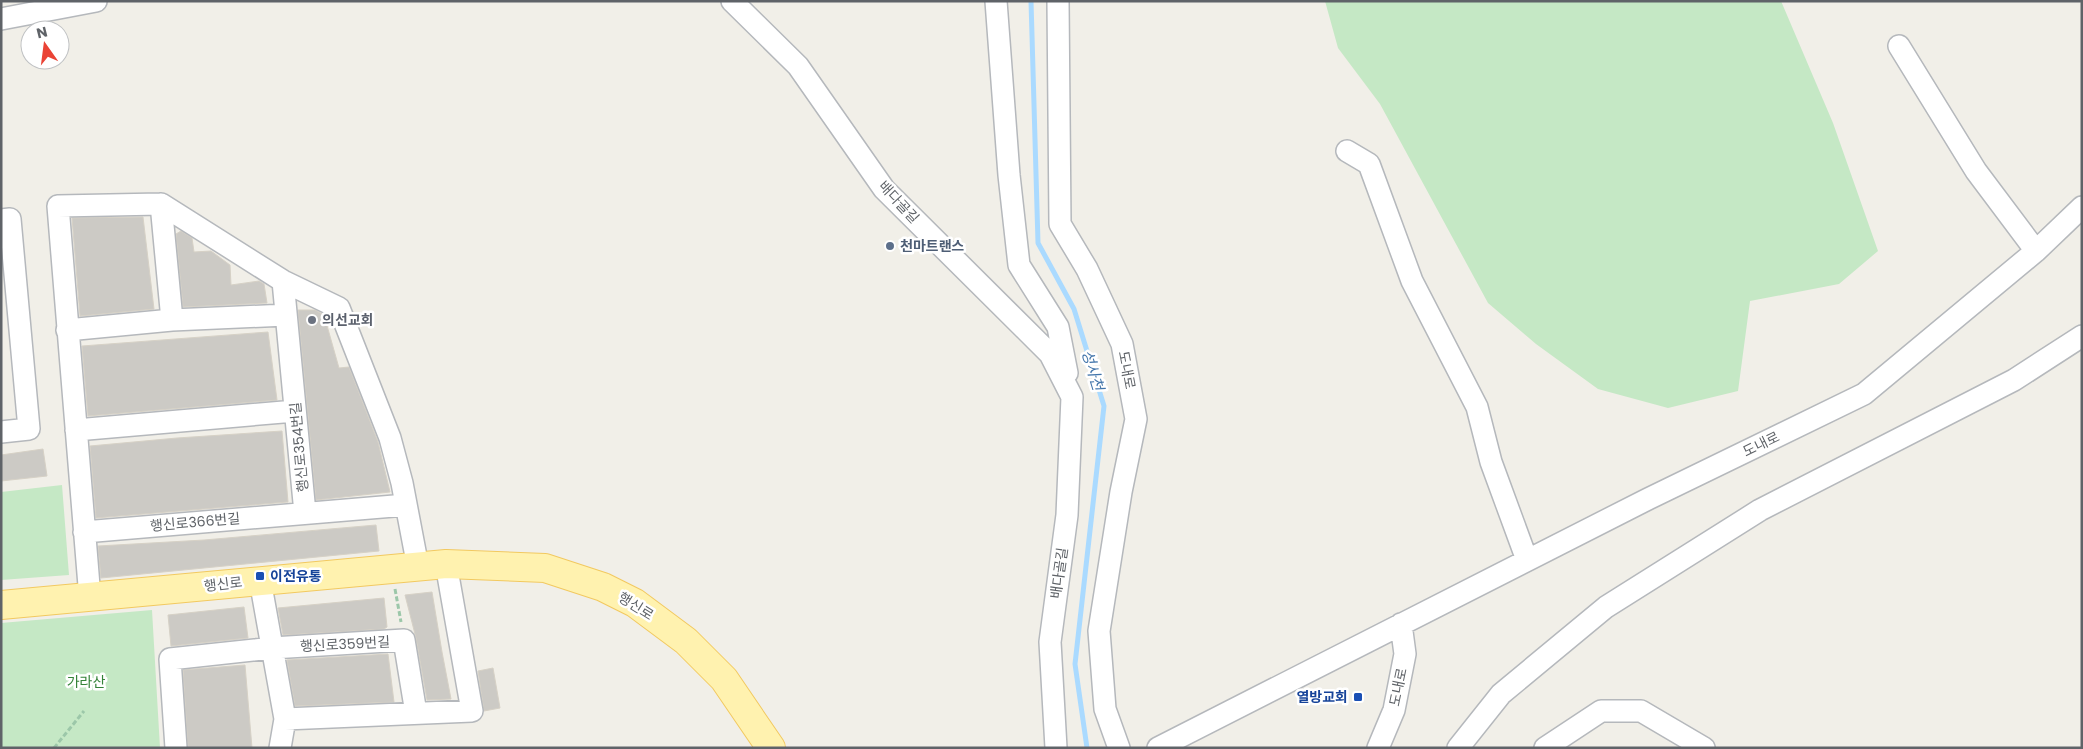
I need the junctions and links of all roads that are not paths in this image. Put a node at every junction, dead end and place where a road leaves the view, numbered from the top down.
1 (96, 1) edge
2 (732, 1) edge
3 (996, 1) edge
4 (1058, 1) edge
5 (1, 19) edge
6 (1899, 46) dead end
7 (1347, 151) dead end
8 (161, 204) junction
9 (2082, 207) edge
10 (1, 220) edge
11 (2036, 251) junction
12 (283, 281) junction
13 (286, 315) junction
14 (172, 320) junction
15 (67, 330) junction
16 (2082, 336) edge
17 (1072, 397) junction
18 (295, 411) junction
19 (76, 430) junction
20 (1, 432) edge
21 (406, 505) junction
22 (305, 513) junction
23 (84, 532) junction
24 (1528, 560) junction
25 (446, 564) junction
26 (418, 567) junction
27 (260, 580) junction
28 (90, 598) junction
29 (1, 605) edge
30 (1401, 624) junction
31 (272, 648) junction
32 (416, 713) junction
33 (284, 719) junction
34 (176, 748) edge
35 (280, 748) edge
36 (771, 748) edge
37 (1056, 748) edge
38 (1119, 748) edge
39 (1158, 748) edge
40 (1378, 748) edge
41 (1458, 748) edge
42 (1545, 748) edge
43 (1704, 748) edge

1 - 5 street
2 - 17 street, 배다골길
3 - 17 street, 배다골길
4 - 38 street, 도내로
6 - 11 street
7 - 24 street
8 - 12 street
8 - 14 street
8 - 15 street
9 - 11 street, 도내로
10 - 20 street
11 - 24 street, 도내로
12 - 13 street, 행신로354번길
12 - 21 street
13 - 14 street
13 - 18 street, 행신로354번길
14 - 15 street
15 - 19 street
16 - 41 street
17 - 37 street, 배다골길
18 - 19 street
18 - 22 street, 행신로354번길
19 - 23 street
21 - 22 street
21 - 26 street
22 - 23 street, 행신로366번길
23 - 28 street
24 - 30 street, 도내로
25 - 26 main road, 행신로
25 - 32 street
25 - 36 main road, 행신로
26 - 27 main road, 행신로
27 - 28 main road, 행신로
27 - 31 street
28 - 29 main road, 행신로
30 - 39 street, 도내로
30 - 40 street, 도내로
31 - 32 street, 행신로359번길
31 - 33 street
31 - 34 street, 행신로359번길
32 - 33 street
33 - 35 street
42 - 43 street

